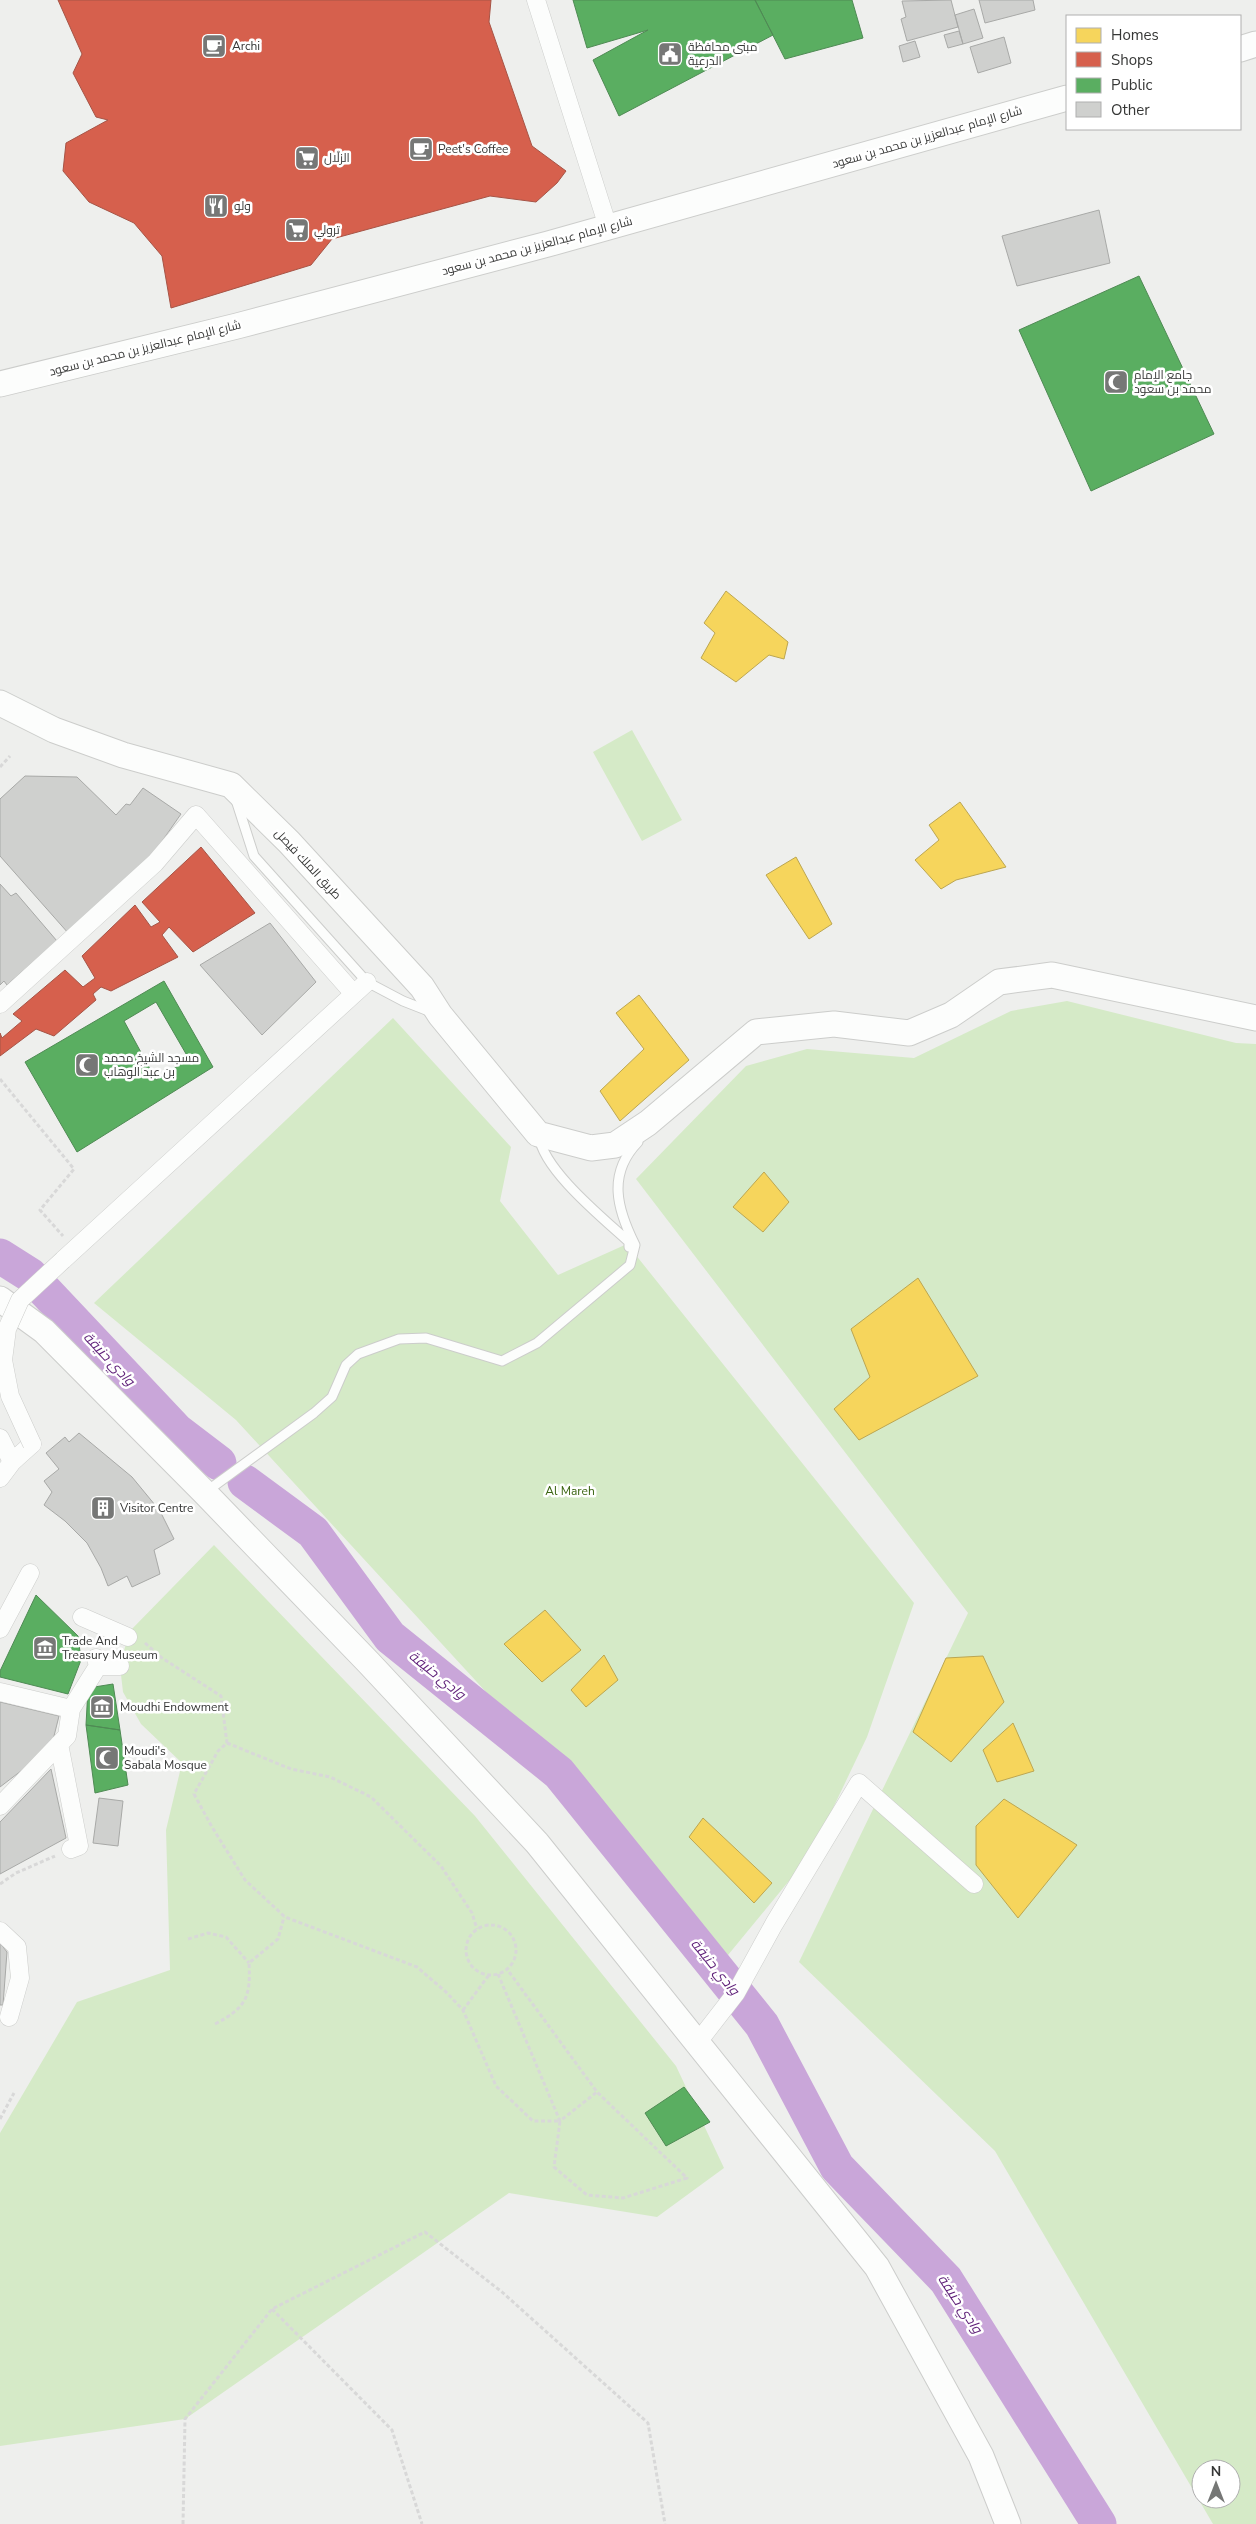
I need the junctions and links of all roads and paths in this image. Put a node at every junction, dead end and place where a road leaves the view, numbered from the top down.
1 (536, 0) edge
2 (1256, 44) edge
3 (1241, 49) edge
4 (1066, 98) edge
5 (608, 227) junction
6 (1, 382) edge
7 (0, 703) edge
8 (10, 756) dead end
9 (0, 767) edge
10 (231, 785) junction
11 (367, 982) junction
12 (354, 994) junction
13 (0, 1004) edge
14 (440, 1015) junction
15 (1256, 1018) edge
16 (0, 1079) edge
17 (648, 1123) junction
18 (538, 1134) junction
19 (69, 1255) junction
20 (630, 1265) junction
21 (0, 1299) edge
22 (0, 1438) edge
23 (12, 1462) junction
24 (0, 1478) edge
25 (204, 1492) junction
26 (30, 1573) dead end
27 (82, 1617) dead end
28 (0, 1629) edge
29 (128, 1638) joint
30 (120, 1666) dead end
31 (0, 1692) edge
32 (71, 1709) junction
33 (227, 1743) junction
34 (60, 1744) junction
35 (0, 1806) edge
36 (71, 1849) joint
37 (0, 1884) edge
38 (974, 1884) dead end
39 (284, 1916) junction
40 (477, 1929) junction
41 (0, 1931) edge
42 (188, 1939) dead end
43 (250, 1964) junction
44 (507, 1969) junction
45 (498, 1974) junction
46 (490, 1975) junction
47 (463, 2010) junction
48 (8, 2017) dead end
49 (215, 2024) dead end
50 (698, 2042) junction
51 (597, 2092) junction
52 (14, 2093) dead end
53 (0, 2119) edge
54 (560, 2121) junction
55 (272, 2308) junction
56 (183, 2524) edge
57 (422, 2524) edge
58 (665, 2524) edge
59 (1008, 2524) edge

1 - 5 street
2 - 3 street
4 - 5 street, شارع الإمام عبدالعزيز بن محمد بن سعود
5 - 6 street, شارع الإمام عبدالعزيز بن محمد بن سعود
7 - 10 street, طريق الملك فيصل
8 - 9 path
10 - 11 lane
10 - 14 street, طريق الملك فيصل
11 - 12 street
11 - 14 lane
12 - 13 street
12 - 19 street
14 - 18 street, طريق الملك فيصل
15 - 17 street
16 - 19 path
17 - 18 street
17 - 20 lane
18 - 20 lane
19 - 23 street, bridge
20 - 25 lane
21 - 25 street
22 - 23 street
23 - 24 street
25 - 50 street
26 - 28 street
27 - 29 street
29 - 33 path
30 - 32 street
31 - 32 street
32 - 34 street
33 - 39 path
33 - 40 path
34 - 35 street
34 - 36 street
36 - 37 path
38 - 50 street
39 - 43 path
39 - 47 path
40 - 44 path
40 - 46 path
41 - 48 street
42 - 43 path
43 - 49 path
44 - 45 path
44 - 51 path
45 - 46 path
45 - 54 path
46 - 47 path
47 - 54 path
50 - 59 street
51 - 54 path
51 - 54 path
52 - 53 path
55 - 56 path
55 - 57 path
55 - 58 path

